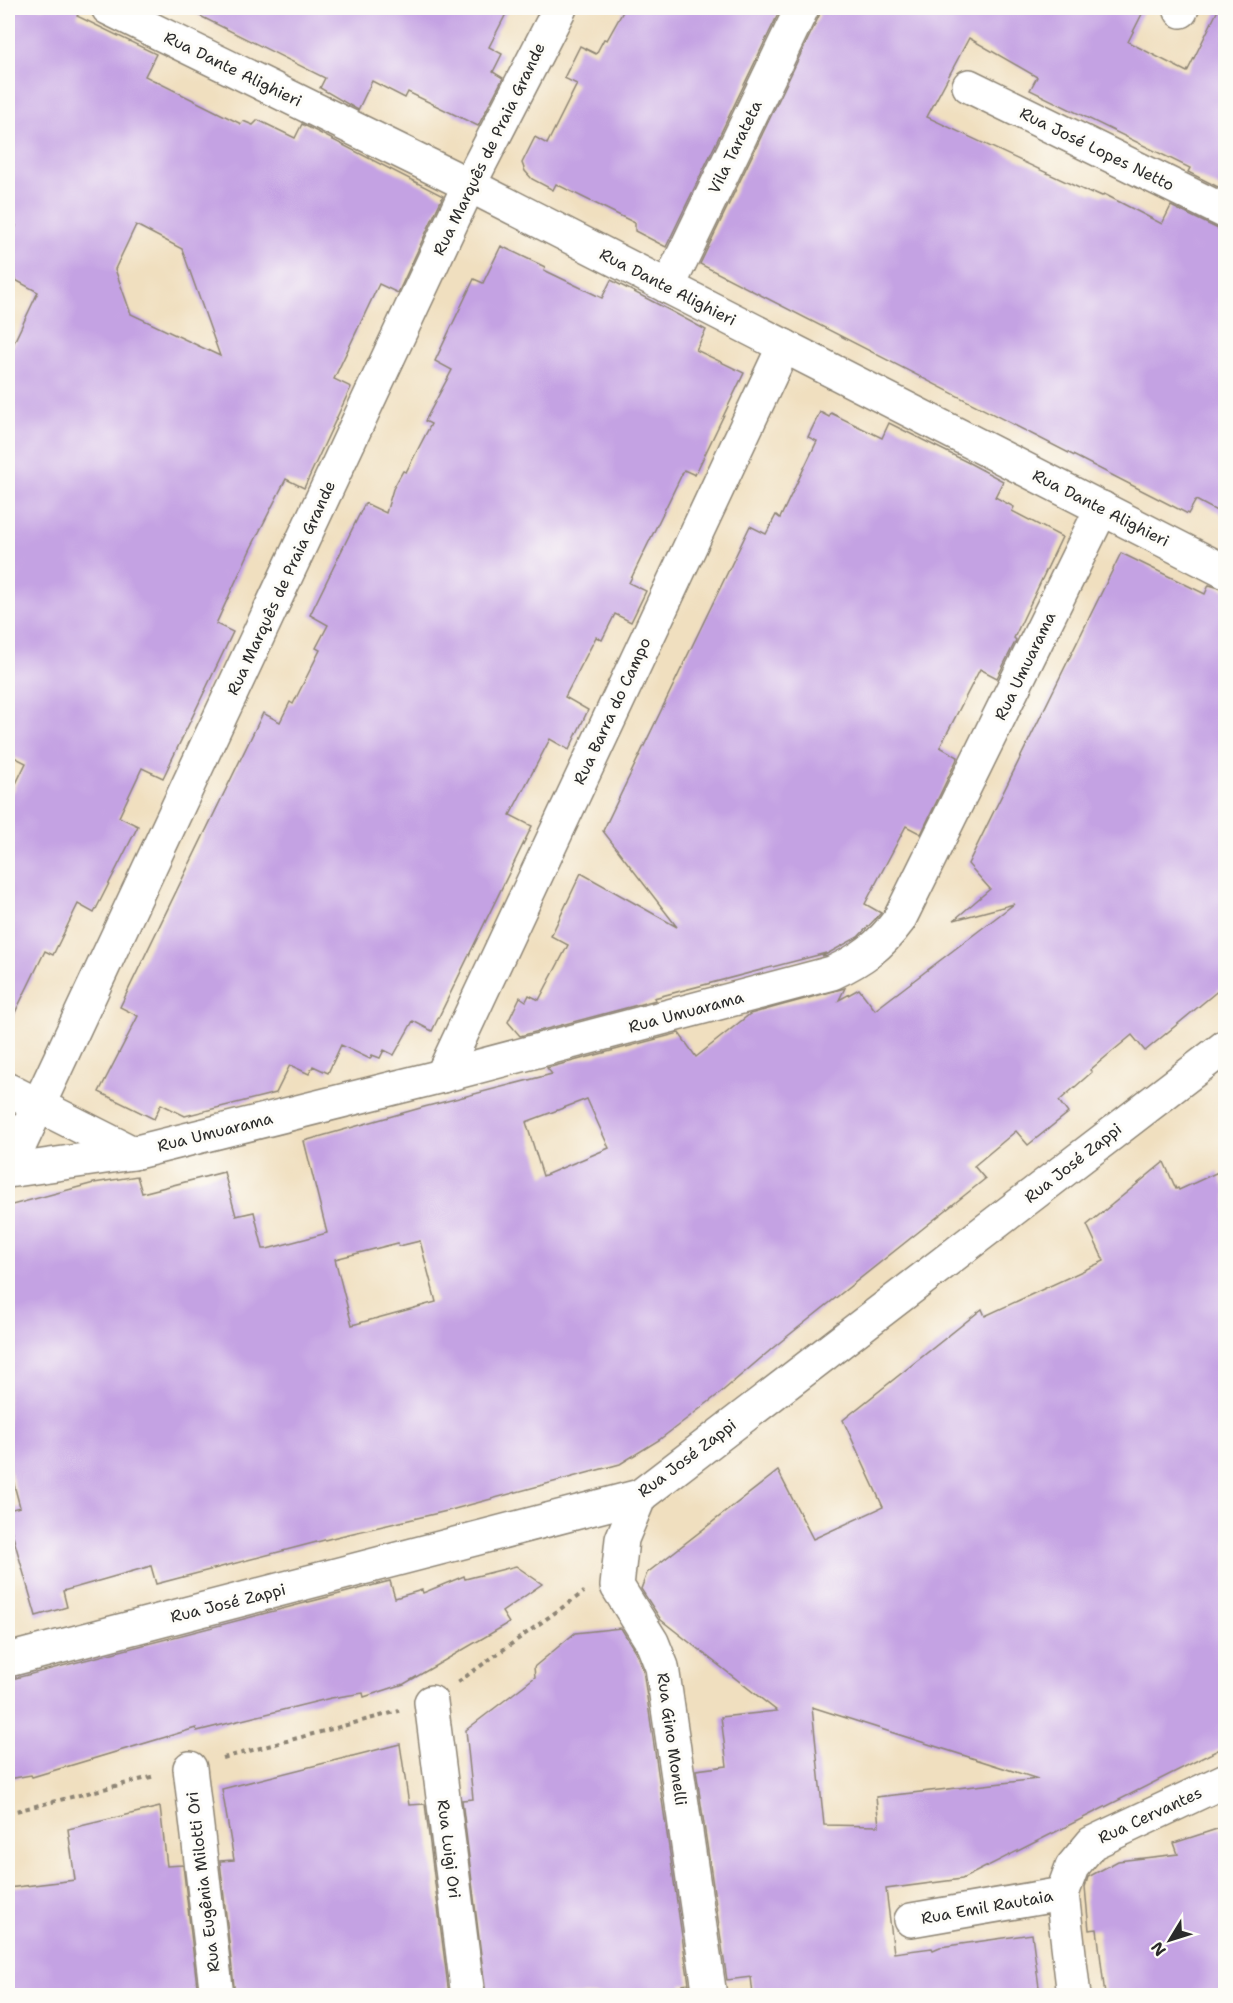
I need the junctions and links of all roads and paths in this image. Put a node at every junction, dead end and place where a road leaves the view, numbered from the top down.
1 (108, 8) edge
2 (560, 8) edge
3 (802, 8) edge
4 (969, 86) dead end
5 (469, 185) junction
6 (1226, 212) edge
7 (668, 287) junction
8 (784, 346) junction
9 (1102, 508) junction
10 (1226, 572) edge
11 (1226, 1046) edge
12 (442, 1076) junction
13 (8, 1090) edge
14 (38, 1106) junction
15 (134, 1152) junction
16 (8, 1170) edge
17 (640, 1496) junction
18 (617, 1569) junction
19 (8, 1660) edge
20 (430, 1702) junction
21 (190, 1768) junction
22 (1226, 1780) edge
23 (8, 1813) edge
24 (1062, 1894) junction
25 (911, 1920) dead end
26 (217, 1995) edge
27 (468, 1995) edge
28 (710, 1995) edge
29 (1074, 1995) edge

1 - 5 street, Rua Dante Alighieri
2 - 5 street, Rua Marquês de Praia Grande
3 - 7 street, Vila Tarateta
4 - 6 street, Rua José Lopes Netto
5 - 7 street, Rua Dante Alighieri
5 - 14 street, Rua Marquês de Praia Grande
7 - 8 street, Rua Dante Alighieri
8 - 9 street, Rua Dante Alighieri
8 - 12 street, Rua Barra do Campo
9 - 10 street, Rua Dante Alighieri
9 - 12 street, Rua Umuarama
11 - 17 street, Rua José Zappi
12 - 15 street, Rua Umuarama
13 - 14 street
14 - 15 street
14 - 16 street, Rua Marquês de Praia Grande
15 - 16 street, Rua Umuarama
17 - 18 street, Rua Gino Monelli
17 - 19 street, Rua José Zappi
18 - 20 path
18 - 28 street, Rua Gino Monelli
20 - 21 path
20 - 27 street, Rua Luigi Ori
21 - 23 path
21 - 26 street, Rua Eugênia Milotti Ori
22 - 24 street, Rua Cervantes
24 - 25 street, Rua Emil Rautaia
24 - 29 street, Rua Cervantes

